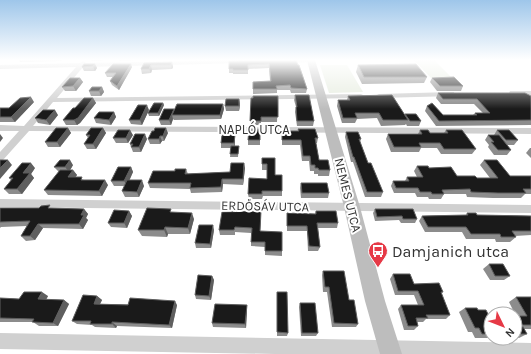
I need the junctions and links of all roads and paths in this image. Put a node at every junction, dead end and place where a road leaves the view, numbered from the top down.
1 (70, 77) edge
2 (316, 77) edge
3 (508, 93) edge
4 (531, 93) edge
5 (461, 94) edge
6 (322, 97) junction
7 (50, 100) junction
8 (0, 128) edge
9 (27, 128) junction
10 (330, 129) junction
11 (531, 131) edge
12 (0, 158) edge
13 (0, 203) edge
14 (352, 207) junction
15 (531, 208) edge
16 (0, 341) edge
17 (531, 351) edge
18 (390, 352) edge

1 - 7 street
2 - 6 street, NEMES UTCA
3 - 4 street
5 - 6 street
6 - 7 street
6 - 10 street, NEMES UTCA
7 - 9 street
8 - 9 street, NAPLÓ UTCA
9 - 10 street, NAPLÓ UTCA
9 - 12 street
10 - 11 street, NAPLÓ UTCA
10 - 14 street, NEMES UTCA
13 - 14 street, ERDŐSÁV UTCA
14 - 15 street, ERDŐSÁV UTCA
14 - 18 street, NEMES UTCA
16 - 18 street
17 - 18 street

